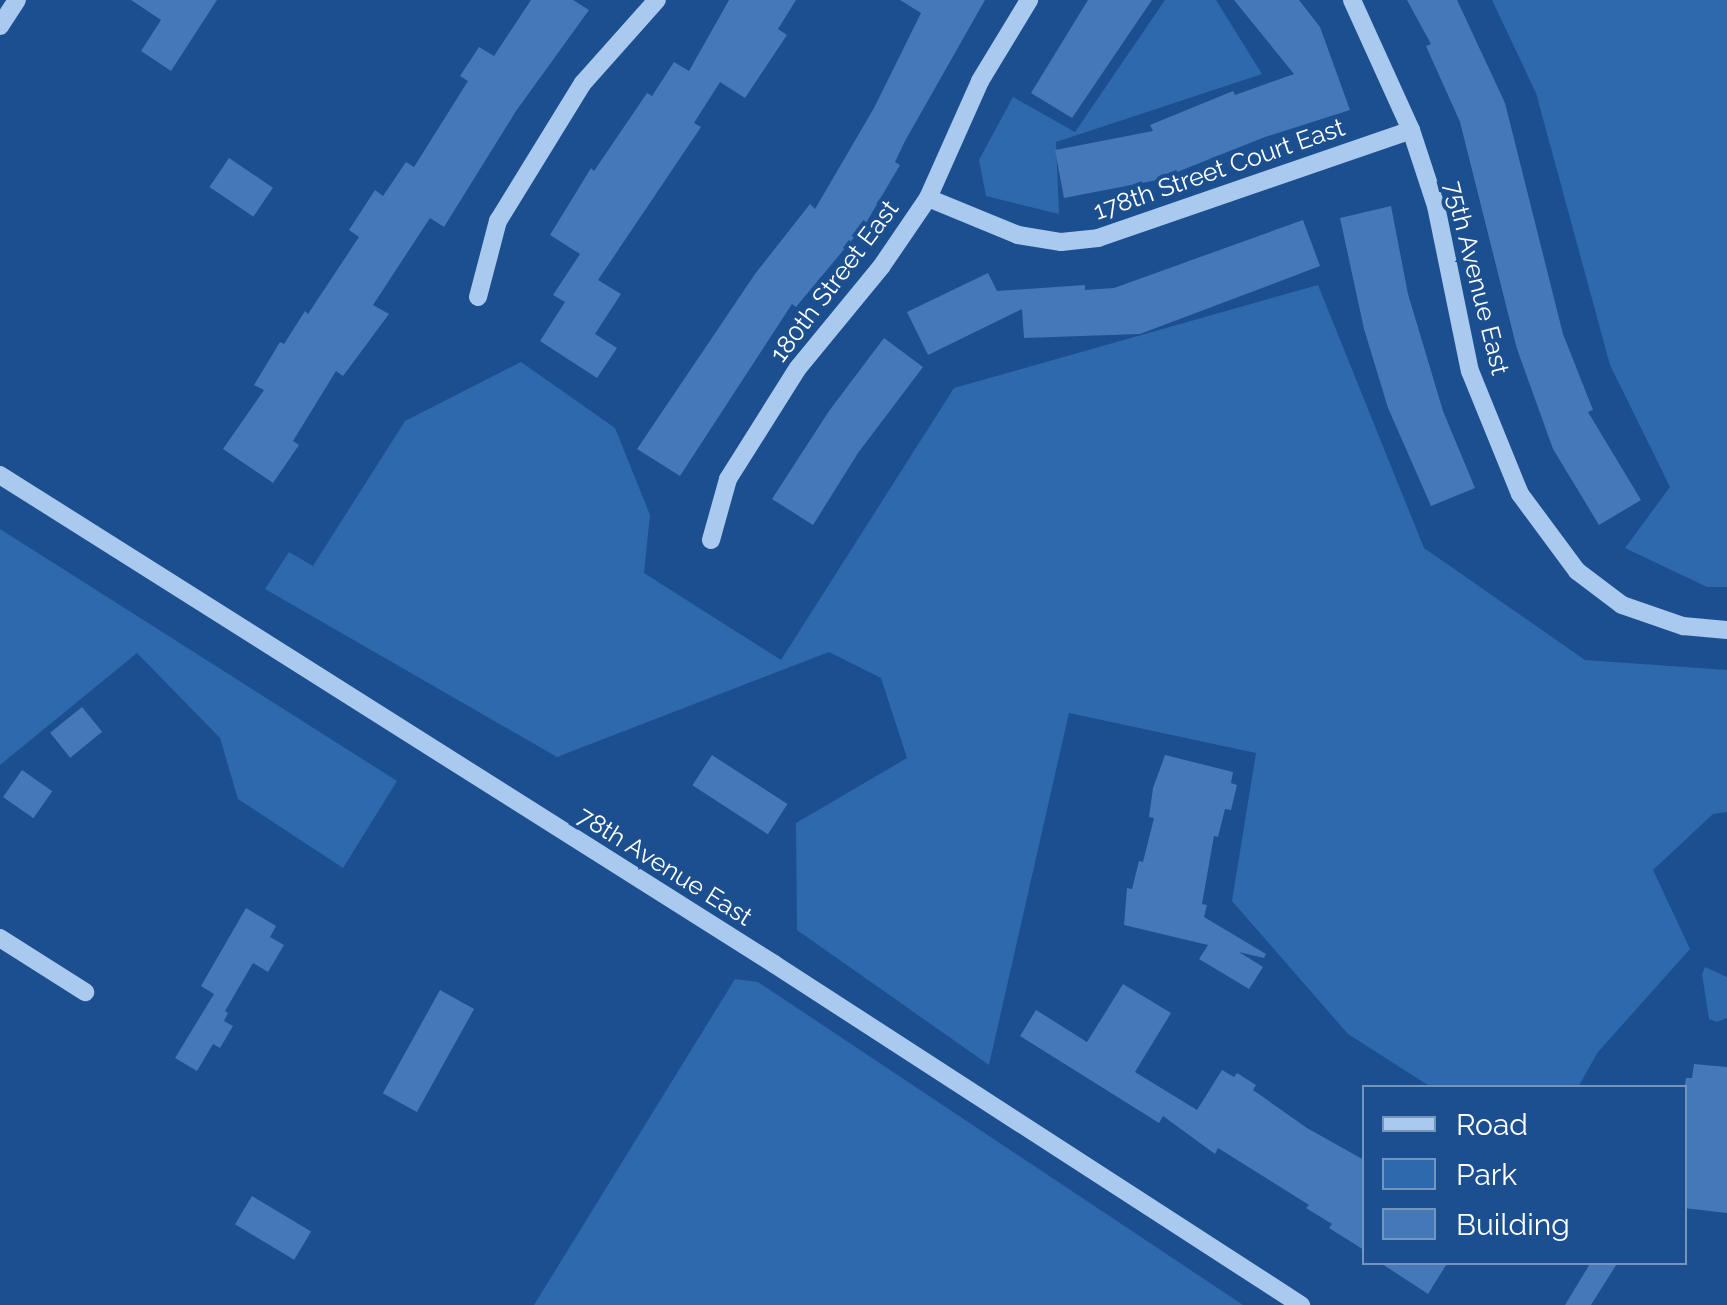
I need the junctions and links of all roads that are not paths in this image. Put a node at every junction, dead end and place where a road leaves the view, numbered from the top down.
1 (17, 0) edge
2 (657, 0) edge
3 (1029, 0) edge
4 (1352, 0) edge
5 (0, 26) edge
6 (1410, 130) junction
7 (928, 198) junction
8 (478, 297) dead end
9 (0, 474) edge
10 (711, 540) dead end
11 (1727, 630) edge
12 (0, 938) edge
13 (84, 992) dead end
14 (1301, 1305) edge

1 - 5 street
2 - 8 street
3 - 7 street, 180th Street East
4 - 6 street, 75th Avenue East
6 - 7 street, 178th Street Court East
6 - 11 street, 75th Avenue East
7 - 10 street, 180th Street East
9 - 14 street, 78th Avenue East
12 - 13 street

